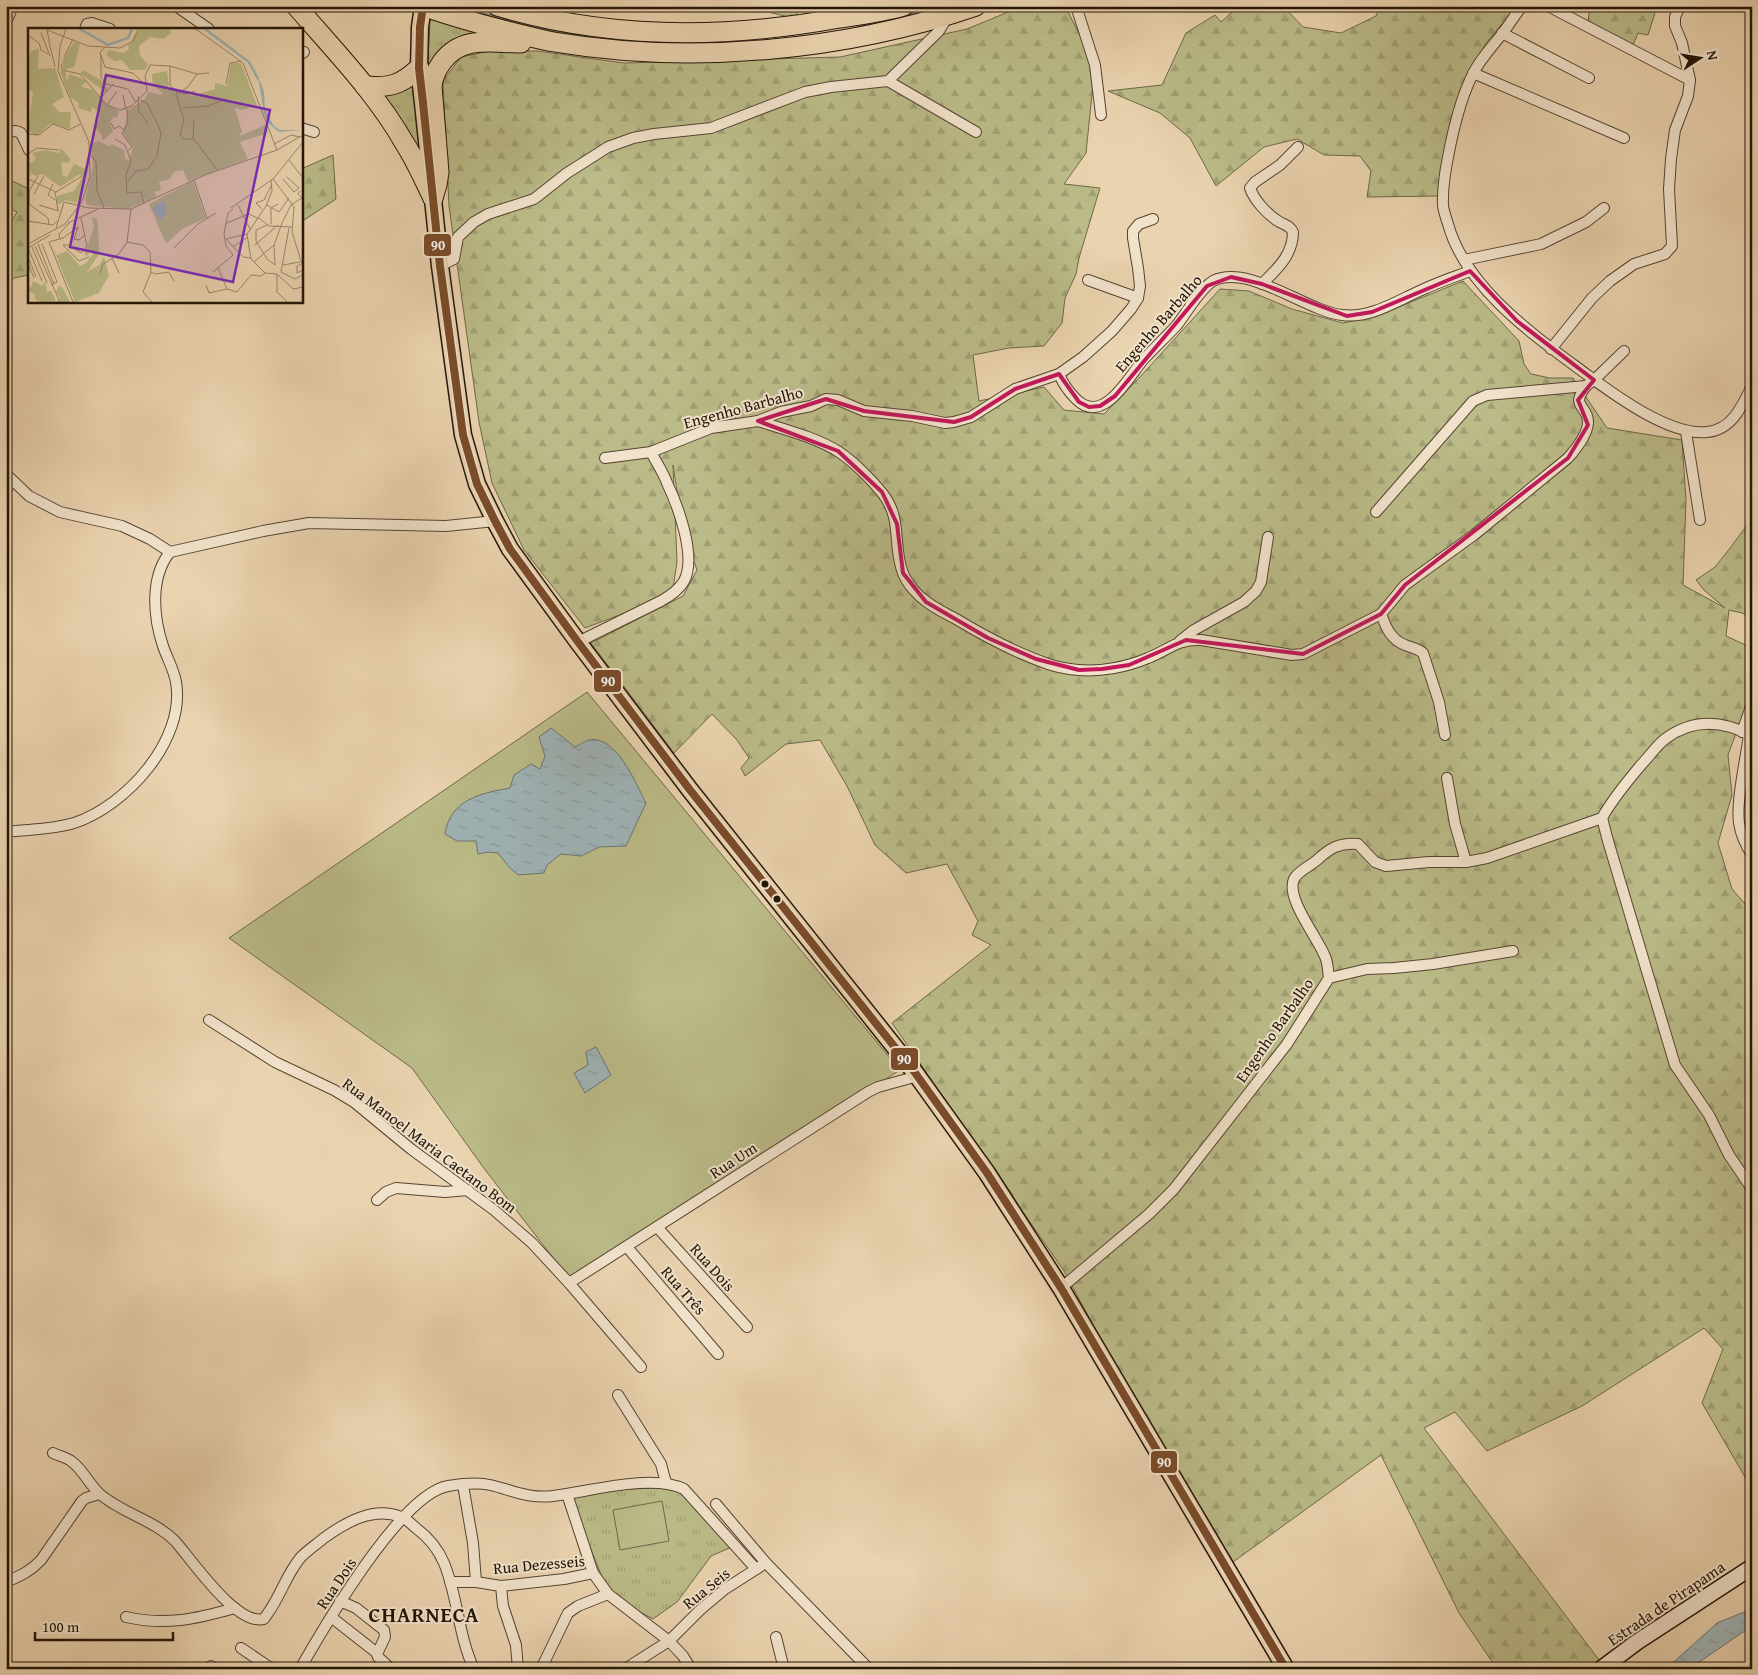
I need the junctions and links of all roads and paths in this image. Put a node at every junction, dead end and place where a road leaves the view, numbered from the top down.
1 (13, 6) edge
2 (176, 6) edge
3 (296, 6) edge
4 (423, 6) edge
5 (497, 6) edge
6 (904, 6) edge
7 (976, 6) edge
8 (1076, 6) edge
9 (1522, 6) edge
10 (1548, 6) edge
11 (1680, 6) edge
12 (948, 16) junction
13 (6, 22) edge
14 (85, 28) edge
15 (107, 28) edge
16 (208, 28) edge
17 (1502, 33) junction
18 (549, 41) junction
19 (420, 68) junction
20 (1473, 74) junction
21 (1589, 78) dead end
22 (1690, 80) junction
23 (888, 81) junction
24 (365, 86) junction
25 (1101, 115) dead end
26 (302, 128) edge
27 (6, 132) edge
28 (314, 132) dead end
29 (976, 132) dead end
30 (1624, 138) dead end
31 (1298, 147) dead end
32 (28, 148) edge
33 (433, 198) junction
34 (1604, 208) dead end
35 (1153, 219) dead end
36 (1464, 260) junction
37 (440, 266) junction
38 (1470, 271) junction
39 (1088, 280) dead end
40 (1262, 284) junction
41 (1138, 298) junction
42 (1551, 349) junction
43 (1624, 351) dead end
44 (1059, 374) junction
45 (1590, 383) junction
46 (1752, 386) edge
47 (1747, 403) edge
48 (758, 420) junction
49 (1686, 432) junction
50 (651, 452) junction
51 (605, 458) dead end
52 (9, 477) edge
53 (6, 491) edge
54 (1376, 512) dead end
55 (1700, 520) dead end
56 (495, 522) junction
57 (1268, 537) dead end
58 (170, 552) junction
59 (1381, 614) junction
60 (578, 642) junction
61 (1180, 642) junction
62 (1752, 704) edge
63 (1748, 734) edge
64 (1445, 736) dead end
65 (1447, 778) dead end
66 (1602, 818) junction
67 (6, 832) edge
68 (1752, 855) edge
69 (1466, 862) junction
70 (1513, 951) dead end
71 (1329, 978) junction
72 (209, 1020) dead end
73 (918, 1076) junction
74 (1752, 1189) edge
75 (468, 1190) junction
76 (377, 1200) dead end
77 (657, 1227) junction
78 (626, 1247) junction
79 (569, 1283) junction
80 (1060, 1288) junction
81 (747, 1327) dead end
82 (718, 1354) dead end
83 (640, 1367) dead end
84 (618, 1395) dead end
85 (53, 1453) dead end
86 (666, 1483) junction
87 (463, 1485) junction
88 (99, 1494) junction
89 (567, 1494) junction
90 (716, 1504) dead end
91 (403, 1517) junction
92 (766, 1563) junction
93 (1752, 1567) edge
94 (756, 1569) junction
95 (594, 1573) junction
96 (6, 1582) edge
97 (450, 1582) junction
98 (476, 1582) junction
99 (501, 1586) junction
100 (608, 1594) junction
101 (340, 1601) junction
102 (235, 1608) junction
103 (331, 1617) junction
104 (126, 1618) dead end
105 (776, 1637) dead end
106 (669, 1641) junction
107 (241, 1648) dead end
108 (377, 1653) junction
109 (272, 1669) edge
110 (300, 1669) edge
111 (391, 1669) edge
112 (474, 1669) edge
113 (518, 1669) edge
114 (540, 1669) edge
115 (624, 1669) edge
116 (690, 1669) edge
117 (784, 1669) edge
118 (869, 1669) edge
119 (1286, 1669) edge
120 (1601, 1669) edge

1 - 13 street
2 - 16 street
3 - 24 highway
4 - 18 highway
4 - 19 main road
5 - 6 highway
7 - 12 highway
8 - 25 street
9 - 17 street
10 - 22 street
11 - 22 street
12 - 18 highway
12 - 23 street
14 - 15 street
17 - 20 street
17 - 21 street
18 - 33 highway
19 - 24 highway
19 - 33 main road
20 - 30 street
20 - 36 street
22 - 42 street
23 - 29 street
23 - 37 street
24 - 33 highway
26 - 28 street
27 - 32 street
31 - 40 street
33 - 37 main road
34 - 36 street
35 - 41 street, Engenho Barbalho
36 - 38 street
37 - 56 main road
38 - 40 street, Engenho Barbalho
38 - 42 street
39 - 41 street
40 - 44 street, Engenho Barbalho
41 - 44 street, Engenho Barbalho
42 - 45 street
43 - 45 street
44 - 48 street, Engenho Barbalho
45 - 49 street
45 - 54 street
45 - 59 street
46 - 47 street
47 - 49 street
48 - 50 street, Engenho Barbalho
48 - 61 street
49 - 55 street
50 - 51 street, Engenho Barbalho
50 - 60 street
52 - 53 street
52 - 58 street
56 - 58 street
56 - 60 main road
57 - 61 street
58 - 67 street
59 - 61 street
59 - 64 street
60 - 73 main road
62 - 63 street
63 - 66 street
63 - 68 street
65 - 69 street
66 - 69 street, Engenho Barbalho
66 - 74 street
69 - 71 street, Engenho Barbalho
70 - 71 street
71 - 80 street, Engenho Barbalho
72 - 75 street, Rua Manoel Maria Caetano Bom
73 - 77 street, Rua Um
73 - 80 main road
75 - 76 street
75 - 79 street, Rua Manoel Maria Caetano Bom
77 - 78 street, Rua Um
77 - 81 street, Rua Dois
78 - 79 street, Rua Um
78 - 82 street, Rua Três
79 - 83 street, Rua Manoel Maria Caetano Bom
80 - 119 main road
84 - 86 street
85 - 88 street
86 - 89 street, Rua Dois
86 - 94 street
87 - 89 street, Rua Dois
87 - 91 street, Rua Dois
87 - 98 street
88 - 96 street
88 - 102 street
89 - 95 street
90 - 92 street
91 - 97 street
91 - 101 street, Rua Dois
91 - 102 street
92 - 94 street, Rua Seis
92 - 118 street
93 - 120 main road, Estrada de Pirapama
94 - 106 street, Rua Seis
95 - 99 street, Rua Dezesseis
95 - 100 street, Rua Dezesseis
97 - 98 street, Rua Dezesseis
97 - 112 street
98 - 99 street, Rua Dezesseis
99 - 113 street
100 - 106 street, Rua Dezesseis
100 - 114 street
101 - 103 street, Rua Dois
101 - 108 street
102 - 104 street
103 - 108 street
103 - 110 street, Rua Dois
105 - 117 street
106 - 115 street, Rua Seis
106 - 116 street, Rua Dezesseis
107 - 109 street
108 - 111 street

